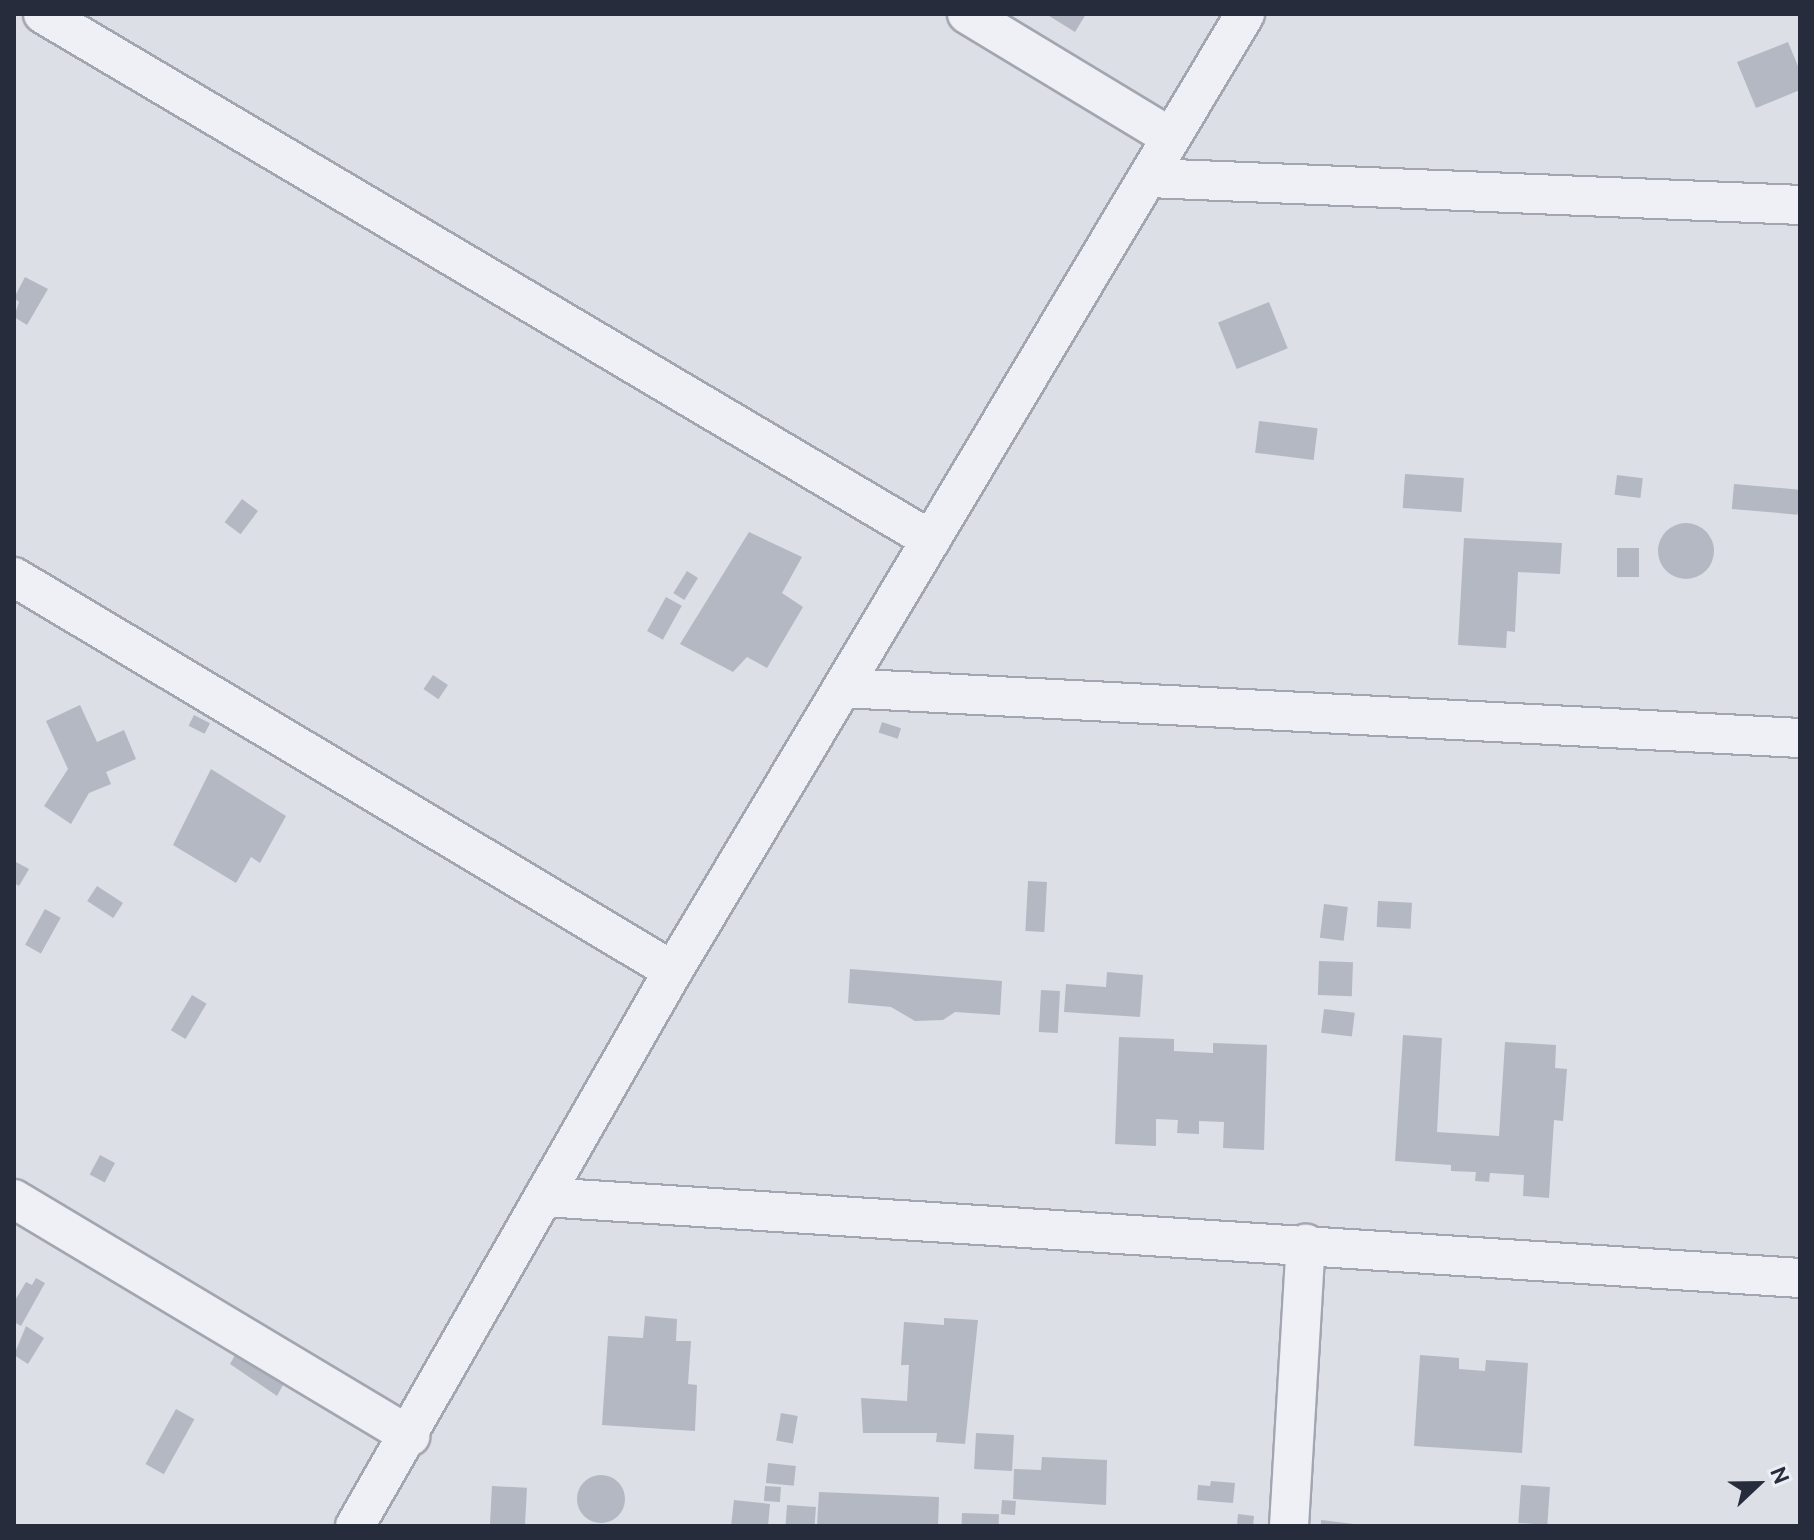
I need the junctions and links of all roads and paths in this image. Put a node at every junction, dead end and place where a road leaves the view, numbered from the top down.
1 (43, 14) edge
2 (967, 14) edge
3 (1245, 14) edge
4 (1170, 137) junction
5 (1149, 178) junction
6 (1800, 205) edge
7 (931, 540) junction
8 (14, 577) edge
9 (843, 688) junction
10 (1800, 738) edge
11 (673, 971) junction
12 (544, 1197) junction
13 (14, 1199) edge
14 (1306, 1244) junction
15 (1800, 1278) edge
16 (410, 1436) junction
17 (355, 1526) edge
18 (1289, 1526) edge

1 - 7 street
2 - 4 street
3 - 4 street
4 - 5 street
5 - 6 street
5 - 7 street
7 - 9 street
8 - 11 street
9 - 10 street
9 - 11 street
11 - 12 street
12 - 14 street
12 - 16 street
13 - 16 street
14 - 15 street
14 - 18 street
16 - 17 street

